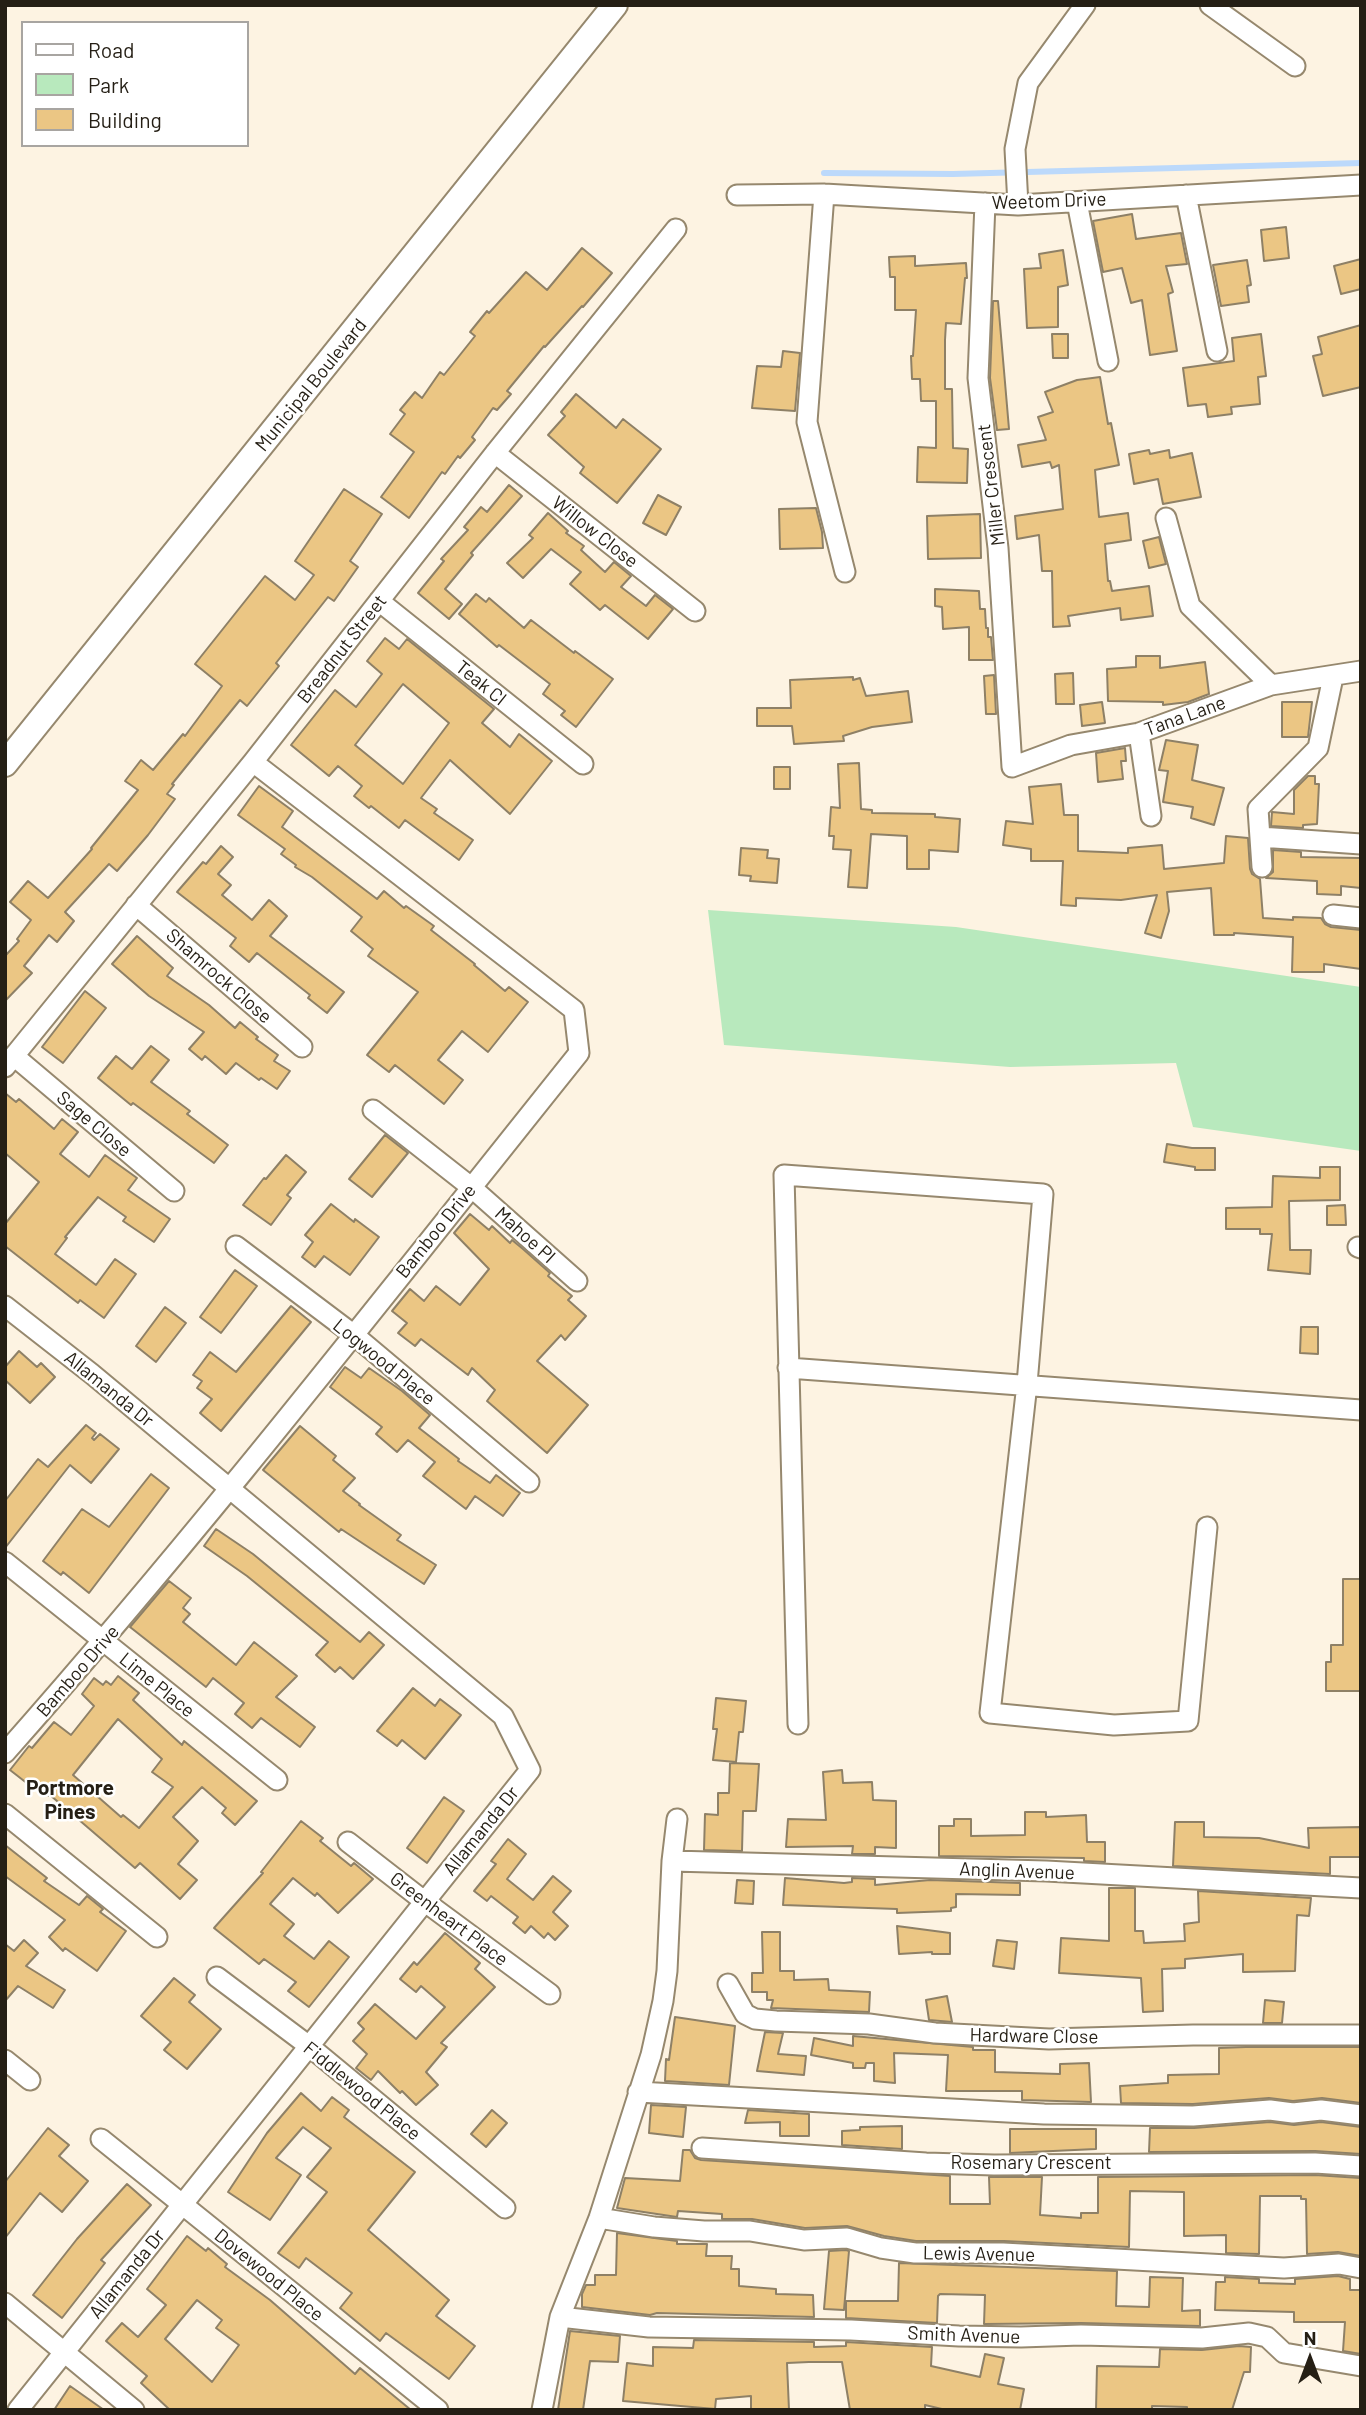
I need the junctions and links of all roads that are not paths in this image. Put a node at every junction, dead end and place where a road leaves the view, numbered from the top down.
1 (615, 5) edge
2 (1085, 5) edge
3 (1210, 5) edge
4 (1295, 66) dead end
5 (1361, 185) edge
6 (824, 194) junction
7 (737, 195) dead end
8 (1186, 195) junction
9 (1077, 202) junction
10 (985, 203) junction
11 (1018, 205) junction
12 (676, 229) dead end
13 (1217, 351) dead end
14 (1108, 361) dead end
15 (495, 453) junction
16 (1166, 518) dead end
17 (845, 572) dead end
18 (379, 601) junction
19 (695, 611) dead end
20 (1361, 671) edge
21 (1333, 677) junction
22 (1271, 685) junction
23 (1139, 733) junction
24 (253, 762) junction
25 (5, 764) edge
26 (583, 764) dead end
27 (1012, 767) joint
28 (1151, 816) dead end
29 (1260, 837) junction
30 (1361, 844) edge
31 (1262, 867) dead end
32 (136, 905) junction
33 (1333, 915) dead end
34 (1361, 918) edge
35 (302, 1047) dead end
36 (10, 1061) edge
37 (373, 1110) dead end
38 (471, 1187) junction
39 (174, 1191) dead end
40 (236, 1247) dead end
41 (577, 1281) dead end
42 (5, 1306) edge
43 (354, 1335) junction
44 (788, 1368) junction
45 (1027, 1384) junction
46 (1361, 1410) edge
47 (529, 1482) dead end
48 (230, 1489) junction
49 (1207, 1527) dead end
50 (5, 1562) edge
51 (104, 1642) junction
52 (798, 1724) dead end
53 (5, 1754) edge
54 (277, 1780) dead end
55 (5, 1814) edge
56 (677, 1819) dead end
57 (348, 1842) dead end
58 (672, 1861) junction
59 (1361, 1888) edge
60 (424, 1901) junction
61 (156, 1937) dead end
62 (217, 1977) dead end
63 (728, 1984) dead end
64 (550, 1994) dead end
65 (1361, 2035) edge
66 (309, 2046) junction
67 (5, 2060) edge
68 (30, 2080) dead end
69 (638, 2092) junction
70 (1361, 2115) edge
71 (101, 2139) dead end
72 (702, 2148) dead end
73 (1361, 2166) edge
74 (182, 2206) junction
75 (505, 2208) dead end
76 (599, 2218) junction
77 (1361, 2268) edge
78 (5, 2303) edge
79 (560, 2317) junction
80 (65, 2351) junction
81 (1361, 2366) edge
82 (18, 2410) edge
83 (134, 2410) edge
84 (438, 2410) edge
85 (542, 2410) edge

1 - 25 main road, Municipal Boulevard
2 - 11 street
3 - 4 street
5 - 8 street, Weetom Drive
6 - 7 street, Weetom Drive
6 - 10 street, Weetom Drive
6 - 17 street
8 - 9 street, Weetom Drive
8 - 13 street
9 - 11 street, Weetom Drive
9 - 14 street
10 - 11 street, Weetom Drive
10 - 27 street, Miller Crescent
12 - 15 street, Breadnut Street
15 - 18 street, Breadnut Street
15 - 19 street, Willow Close
16 - 22 street
18 - 24 street, Breadnut Street
18 - 26 street, Teak Cl
20 - 21 street, Tana Lane
21 - 22 street, Tana Lane
21 - 29 street
22 - 23 street, Tana Lane
23 - 27 street, Tana Lane
23 - 28 street
24 - 32 street, Breadnut Street
24 - 38 street, Bamboo Drive
29 - 30 street
29 - 31 street
32 - 35 street, Shamrock Close
32 - 36 street, Breadnut Street
33 - 34 street
36 - 39 street, Sage Close
37 - 38 street, Mahoe Pl
38 - 41 street, Mahoe Pl
38 - 43 street, Bamboo Drive
40 - 43 street, Logwood Place
42 - 48 street, Allamanda Dr
43 - 47 street, Logwood Place
43 - 48 street, Bamboo Drive
44 - 45 street
44 - 45 street
44 - 52 street
45 - 46 street
45 - 49 street
48 - 51 street, Bamboo Drive
48 - 60 street, Allamanda Dr
50 - 51 street, Lime Place
51 - 53 street, Bamboo Drive
51 - 54 street, Lime Place
55 - 61 street
56 - 58 street
57 - 60 street, Greenheart Place
58 - 59 street, Anglin Avenue
58 - 69 street
60 - 64 street, Greenheart Place
60 - 66 street, Allamanda Dr
62 - 66 street, Fiddlewood Place
63 - 65 street, Hardware Close
66 - 74 street, Allamanda Dr
66 - 75 street, Fiddlewood Place
67 - 68 street
69 - 70 street
69 - 76 street
71 - 74 street, Dovewood Place
72 - 73 street, Rosemary Crescent
74 - 80 street, Allamanda Dr
74 - 84 street, Dovewood Place
76 - 77 street, Lewis Avenue
76 - 79 street
78 - 80 street
79 - 81 street, Smith Avenue
79 - 85 street
80 - 82 street, Allamanda Dr
80 - 83 street

